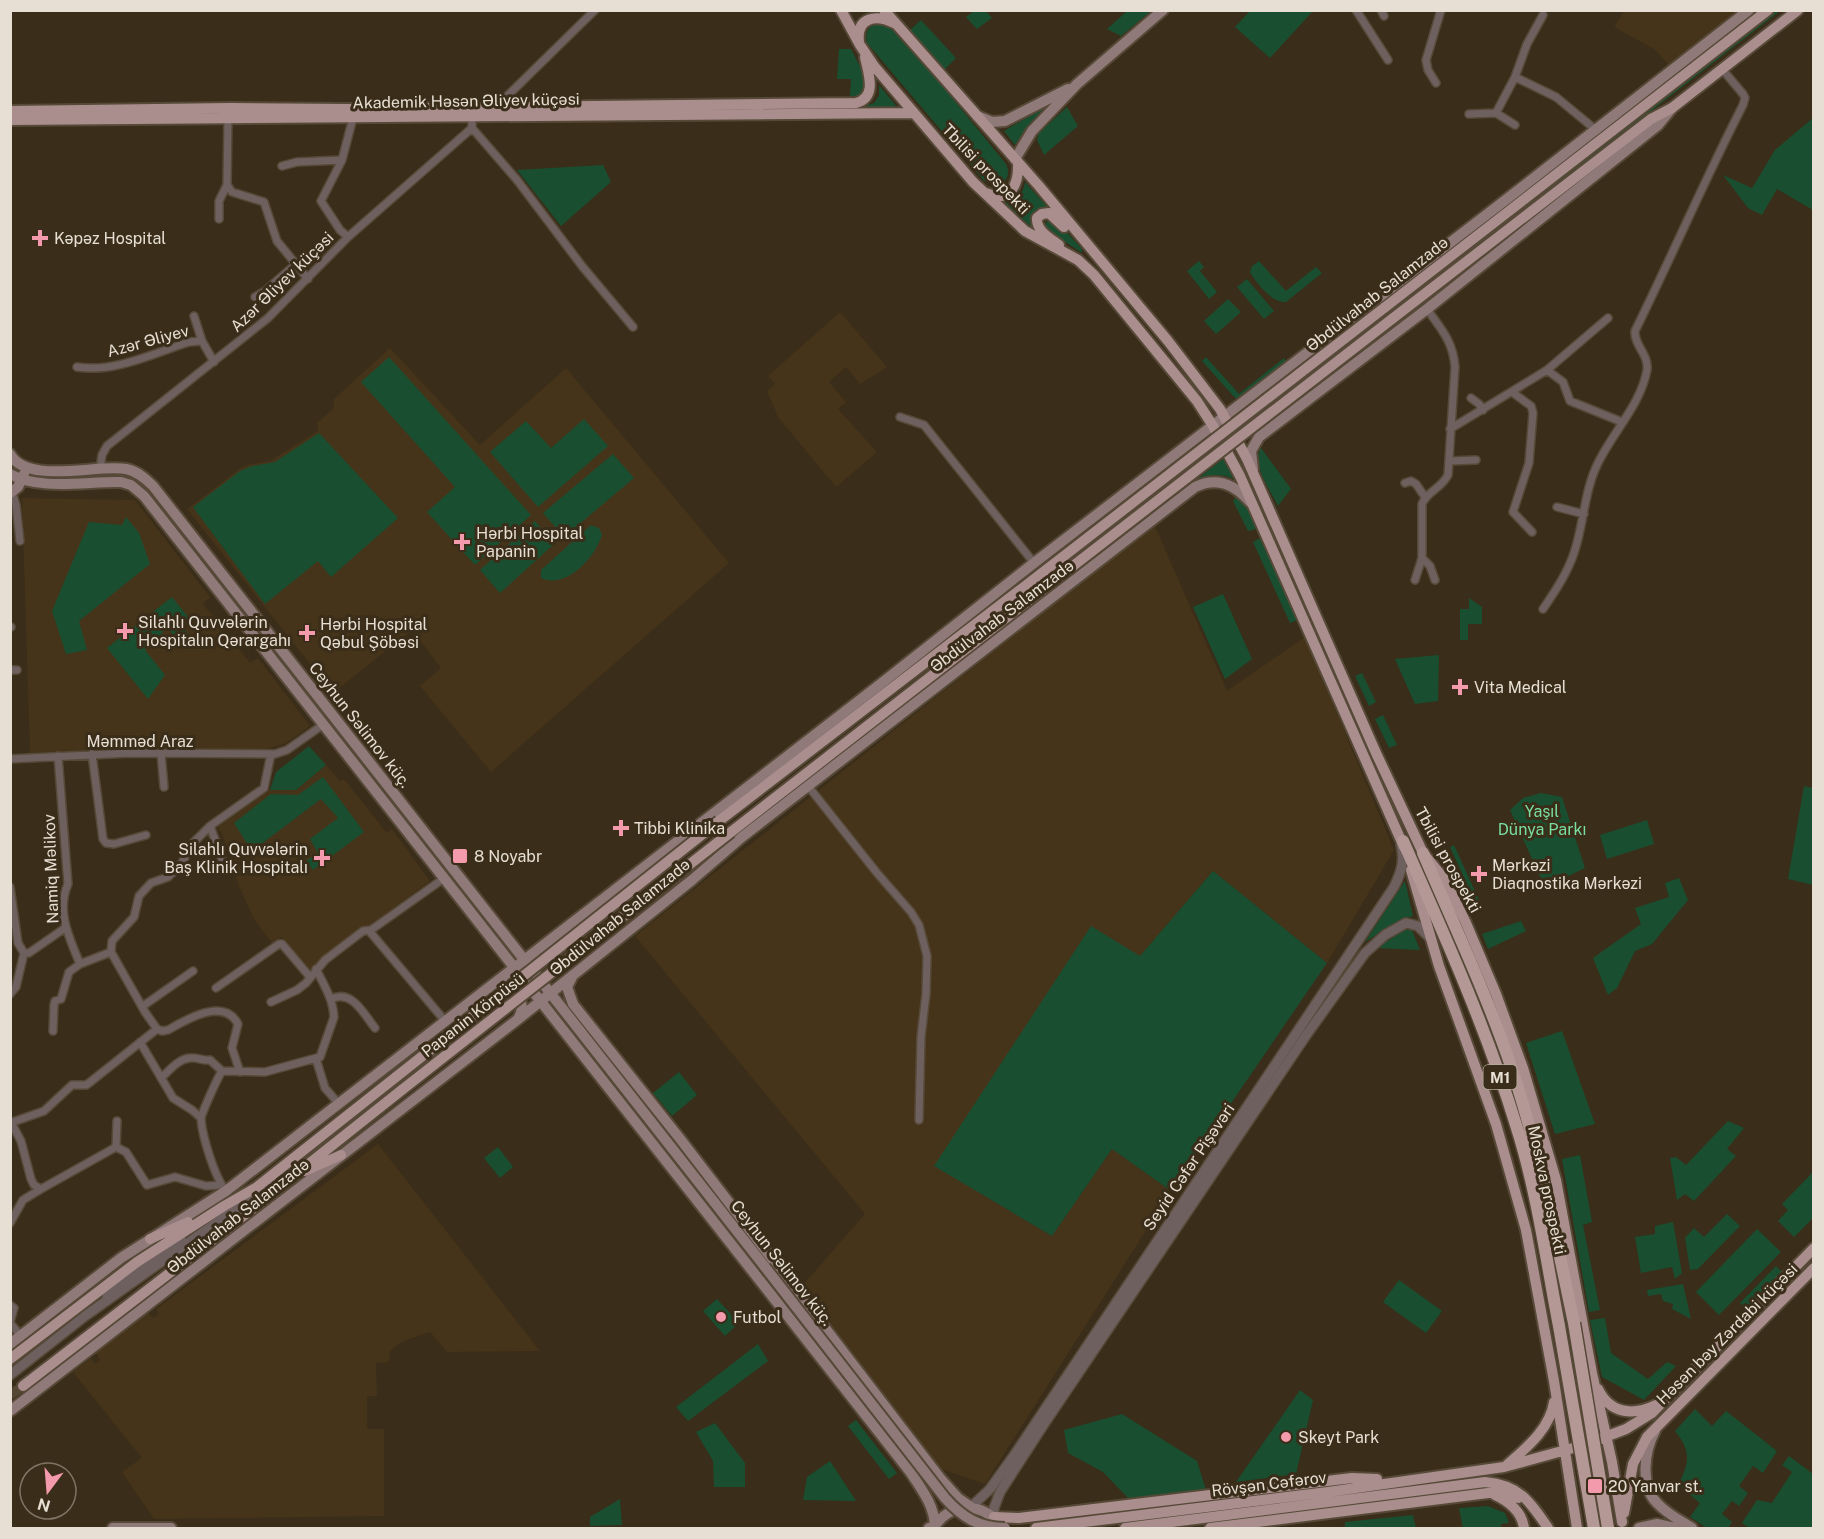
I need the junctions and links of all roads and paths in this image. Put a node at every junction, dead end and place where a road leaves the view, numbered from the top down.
1 (595, 10) edge
2 (841, 10) edge
3 (884, 10) edge
4 (1163, 10) edge
5 (1356, 10) edge
6 (1441, 10) edge
7 (1749, 10) edge
8 (1768, 10) edge
9 (1798, 10) edge
10 (1543, 15) dead end
11 (897, 25) junction
12 (862, 48) junction
13 (1388, 60) dead end
14 (1722, 69) junction
15 (1515, 77) junction
16 (1436, 83) dead end
17 (1062, 96) junction
18 (1672, 108) junction
19 (472, 112) junction
20 (496, 112) junction
21 (913, 112) junction
22 (1496, 112) junction
23 (1469, 114) dead end
24 (15, 115) edge
25 (977, 116) junction
26 (228, 117) junction
27 (353, 118) junction
28 (1515, 126) dead end
29 (472, 128) junction
30 (1596, 130) junction
31 (342, 160) junction
32 (1016, 161) junction
33 (282, 166) dead end
34 (227, 185) junction
35 (981, 190) junction
36 (219, 219) dead end
37 (348, 237) junction
38 (1078, 260) junction
39 (296, 265) junction
40 (308, 279) junction
41 (255, 297) dead end
42 (1427, 309) junction
43 (194, 316) dead end
44 (1608, 318) dead end
45 (633, 327) dead end
46 (202, 341) junction
47 (1168, 341) junction
48 (214, 362) junction
49 (77, 367) dead end
50 (1547, 370) junction
51 (1272, 381) junction
52 (1512, 392) junction
53 (1471, 398) dead end
54 (1295, 409) junction
55 (1483, 410) junction
56 (900, 417) dead end
57 (1224, 417) junction
58 (1622, 422) junction
59 (1213, 426) junction
60 (1450, 429) junction
61 (10, 454) edge
62 (1476, 460) dead end
63 (1449, 461) junction
64 (1160, 466) junction
65 (26, 468) junction
66 (100, 469) junction
67 (10, 474) edge
68 (1254, 475) junction
69 (22, 480) junction
70 (1405, 483) dead end
71 (11, 492) edge
72 (1425, 497) junction
73 (1180, 498) junction
74 (1253, 505) junction
75 (1557, 507) dead end
76 (1584, 514) junction
77 (176, 515) junction
78 (165, 523) junction
79 (1532, 532) dead end
80 (20, 541) dead end
81 (1422, 558) junction
82 (1034, 563) junction
83 (1415, 580) dead end
84 (1435, 580) dead end
85 (1543, 609) dead end
86 (324, 724) junction
87 (821, 742) junction
88 (801, 746) junction
89 (161, 753) junction
90 (833, 753) junction
91 (92, 754) junction
92 (270, 754) junction
93 (58, 756) junction
94 (10, 759) edge
95 (823, 774) junction
96 (757, 780) junction
97 (808, 786) junction
98 (164, 787) dead end
99 (747, 800) junction
100 (780, 807) junction
101 (756, 813) junction
102 (719, 821) joint
103 (210, 826) junction
104 (731, 832) joint
105 (146, 835) dead end
106 (1400, 836) junction
107 (1423, 853) junction
108 (226, 870) dead end
109 (443, 879) junction
110 (10, 887) edge
111 (65, 928) junction
112 (371, 930) junction
113 (551, 940) junction
114 (1431, 940) junction
115 (111, 952) junction
116 (24, 953) junction
117 (524, 960) junction
118 (80, 964) junction
119 (513, 968) junction
120 (316, 969) junction
121 (578, 970) junction
122 (193, 971) dead end
123 (1337, 974) junction
124 (310, 977) junction
125 (1347, 980) junction
126 (492, 985) junction
127 (216, 988) dead end
128 (550, 993) junction
129 (10, 994) edge
130 (330, 999) junction
131 (271, 1002) dead end
132 (539, 1002) junction
133 (143, 1006) junction
134 (517, 1020) junction
135 (445, 1021) junction
136 (375, 1028) dead end
137 (157, 1029) junction
138 (53, 1031) dead end
139 (581, 1033) junction
140 (603, 1041) junction
141 (140, 1042) junction
142 (316, 1059) junction
143 (605, 1064) junction
144 (222, 1071) junction
145 (240, 1072) junction
146 (396, 1077) joint
147 (161, 1078) junction
148 (403, 1089) joint
149 (339, 1104) junction
150 (201, 1118) junction
151 (919, 1120) dead end
152 (117, 1121) dead end
153 (11, 1124) edge
154 (116, 1147) junction
155 (341, 1155) junction
156 (291, 1177) junction
157 (257, 1187) junction
158 (704, 1187) junction
159 (224, 1188) junction
160 (41, 1189) junction
161 (224, 1206) junction
162 (735, 1209) junction
163 (187, 1222) junction
164 (10, 1223) edge
165 (150, 1239) junction
166 (165, 1243) junction
167 (1814, 1248) edge
168 (1814, 1268) edge
169 (10, 1305) edge
170 (85, 1316) junction
171 (10, 1323) edge
172 (21, 1336) junction
173 (10, 1344) edge
174 (10, 1359) edge
175 (1592, 1373) junction
176 (10, 1375) edge
177 (1554, 1381) junction
178 (23, 1386) tunnel mouth
179 (1667, 1399) junction
180 (10, 1411) edge
181 (1662, 1420) junction
182 (1606, 1437) junction
183 (1584, 1445) junction
184 (1564, 1451) junction
185 (927, 1460) junction
186 (1612, 1462) junction
187 (1504, 1467) junction
188 (911, 1473) junction
189 (1568, 1473) junction
190 (1402, 1480) junction
191 (1486, 1493) junction
192 (1330, 1498) junction
193 (971, 1508) junction
194 (1537, 1514) junction
195 (1046, 1516) junction
196 (994, 1517) junction
197 (1622, 1526) edge
198 (1649, 1526) edge
199 (112, 1528) edge
200 (145, 1528) edge
201 (171, 1528) edge
202 (933, 1528) edge
203 (1004, 1528) edge
204 (1034, 1528) edge
205 (1125, 1528) edge
206 (1210, 1528) edge
207 (1524, 1528) edge
208 (1548, 1528) edge
209 (1577, 1528) edge
210 (1594, 1528) edge
211 (1608, 1528) edge
212 (1639, 1528) edge
213 (1676, 1528) edge
214 (1692, 1528) edge

1 - 20 street
2 - 12 main road, Tbilisi prospekti
3 - 11 main road, Tbilisi prospekti
4 - 17 main road
5 - 13 street
6 - 16 street
7 - 30 main road, Əbdülvahab Salamzadə
8 - 87 main road, Əbdülvahab Salamzadə, bridge
9 - 14 main road, Əbdülvahab Salamzadə
10 - 15 street
11 - 12 main road
11 - 25 main road, Tbilisi prospekti
12 - 20 main road, Akademik Həsən Əliyev küçəsi
12 - 21 main road, Tbilisi prospekti
14 - 18 main road, Əbdülvahab Salamzadə
14 - 58 street
15 - 22 street
15 - 30 street
17 - 25 main road
17 - 32 main road
18 - 42 main road, Əbdülvahab Salamzadə
18 - 90 main road, Əbdülvahab Salamzadə, bridge
19 - 20 main road, Akademik Həsən Əliyev küçəsi
19 - 24 main road, Akademik Həsən Əliyev küçəsi
19 - 27 main road, Akademik Həsən Əliyev küçəsi
19 - 29 street
20 - 21 main road, Akademik Həsən Əliyev küçəsi
21 - 35 main road, Tbilisi prospekti
22 - 23 street
22 - 28 street
24 - 26 main road, Akademik Həsən Əliyev küçəsi
25 - 32 main road, Tbilisi prospekti
26 - 27 main road, Akademik Həsən Əliyev küçəsi
26 - 34 street
27 - 31 street
29 - 37 street, Azər Əliyev küçəsi
29 - 45 street
30 - 51 main road, Əbdülvahab Salamzadə
31 - 33 street
31 - 37 street
32 - 35 main road
32 - 47 main road, Tbilisi prospekti
34 - 36 street
34 - 39 street
35 - 38 main road, Tbilisi prospekti
37 - 40 street, Azər Əliyev küçəsi
38 - 47 main road
38 - 59 main road, Tbilisi prospekti
39 - 40 street
39 - 41 street
40 - 48 street, Azər Əliyev küçəsi
42 - 54 main road, Əbdülvahab Salamzadə
42 - 60 street
43 - 46 street
44 - 50 street
46 - 48 street, Azər Əliyev
46 - 49 street, Azər Əliyev
47 - 57 main road, Tbilisi prospekti
48 - 66 street, Azər Əliyev küçəsi
50 - 52 street
50 - 58 street
51 - 54 main road
51 - 57 main road, Əbdülvahab Salamzadə
52 - 55 street
52 - 79 street
53 - 55 street
54 - 68 main road, Əbdülvahab Salamzadə
55 - 60 street
56 - 82 street, Əbdülvahab Salamzadə
57 - 59 main road, Əbdülvahab Salamzadə
57 - 68 main road, Tbilisi prospekti
58 - 76 street
59 - 64 main road, Əbdülvahab Salamzadə
59 - 74 main road, Tbilisi prospekti
60 - 63 street
61 - 65 main road
62 - 63 street
63 - 72 street
64 - 73 main road
64 - 82 main road, Əbdülvahab Salamzadə
65 - 66 main road
65 - 69 main road
66 - 77 main road, Ceyhun Səlimov küç.
67 - 69 main road
68 - 107 main road, Tbilisi prospekti
69 - 71 main road
69 - 78 main road, Ceyhun Səlimov küç.
70 - 72 street
71 - 80 street
72 - 81 street
73 - 74 main road, Əbdülvahab Salamzadə
73 - 95 main road, Əbdülvahab Salamzadə
74 - 106 main road, Tbilisi prospekti
75 - 76 street
76 - 85 street
77 - 78 main road
77 - 117 main road, Ceyhun Səlimov küç.
78 - 86 main road, Ceyhun Səlimov küç.
81 - 83 street
81 - 84 street
82 - 88 main road, Əbdülvahab Salamzadə
86 - 92 street
86 - 109 main road, Ceyhun Səlimov küç.
87 - 88 main road
87 - 99 main road, Əbdülvahab Salamzadə
88 - 96 main road, Əbdülvahab Salamzadə
89 - 91 street, Məmməd Araz
89 - 92 street, Məmməd Araz
89 - 98 street
90 - 95 main road
90 - 101 main road, Əbdülvahab Salamzadə
91 - 93 street, Məmməd Araz
91 - 105 street
92 - 103 street
93 - 94 street, Məmməd Araz
93 - 111 street, Namiq Məlikov
95 - 97 main road, Əbdülvahab Salamzadə
96 - 99 main road
96 - 113 main road, Əbdülvahab Salamzadə
97 - 100 main road, Əbdülvahab Salamzadə
97 - 151 street
99 - 102 main road, Əbdülvahab Salamzadə
100 - 101 main road
100 - 121 main road, Əbdülvahab Salamzadə
101 - 104 main road, Əbdülvahab Salamzadə
102 - 146 main road, Papanin Körpüsü, bridge
103 - 108 street
103 - 115 street
104 - 148 main road, Papanin Körpüsü, bridge
106 - 114 main road, Tbilisi prospekti
106 - 123 street, Seyid Cəfər Pişəvəri
106 - 210 highway, Moskva prospekti / M1, bridge
107 - 175 main road, Tbilisi prospekti
107 - 211 highway, Moskva prospekti / M1, bridge
109 - 112 street
109 - 119 main road, Ceyhun Səlimov küç.
110 - 116 street
111 - 116 street
111 - 118 street, Namiq Məlikov
112 - 120 street
112 - 135 street
113 - 117 main road, Əbdülvahab Salamzadə
113 - 121 main road
114 - 125 street, Seyid Cəfər Pişəvəri
114 - 177 main road, Tbilisi prospekti
115 - 118 street
115 - 133 street
116 - 129 street
117 - 119 main road, Əbdülvahab Salamzadə
117 - 128 main road, Ceyhun Səlimov küç.
118 - 138 street
119 - 126 main road, Əbdülvahab Salamzadə
119 - 132 main road, Ceyhun Səlimov küç.
120 - 124 street
120 - 130 street
121 - 128 main road, Əbdülvahab Salamzadə
121 - 140 main road, Ceyhun Səlimov küç.
122 - 133 street
123 - 125 street
123 - 193 street, Seyid Cəfər Pişəvəri
124 - 127 street
124 - 131 street
125 - 196 street, Seyid Cəfər Pişəvəri
126 - 134 main road
126 - 135 main road, Əbdülvahab Salamzadə
128 - 132 main road, Əbdülvahab Salamzadə
128 - 139 main road, Ceyhun Səlimov küç.
130 - 136 street
130 - 142 street
132 - 134 main road, Əbdülvahab Salamzadə
132 - 188 main road, Ceyhun Səlimov küç.
133 - 137 street
134 - 155 main road, Əbdülvahab Salamzadə
135 - 149 main road, Əbdülvahab Salamzadə
137 - 141 street
137 - 145 street
139 - 140 main road
139 - 143 main road, Ceyhun Səlimov küç.
140 - 143 main road
140 - 162 main road, Ceyhun Səlimov küç.
141 - 147 street
141 - 153 street
142 - 145 street
142 - 149 street
143 - 158 main road, Ceyhun Səlimov küç.
144 - 145 street
144 - 147 street
144 - 150 street
146 - 157 main road, Əbdülvahab Salamzadə
147 - 150 street
148 - 156 main road, Əbdülvahab Salamzadə
149 - 159 main road, Əbdülvahab Salamzadə
150 - 159 street
152 - 154 street
153 - 160 street
154 - 159 street
154 - 160 street
155 - 156 main road
155 - 180 main road, Əbdülvahab Salamzadə
156 - 170 street
156 - 178 main road, Əbdülvahab Salamzadə
157 - 161 main road, Əbdülvahab Salamzadə
157 - 170 street
158 - 162 main road
158 - 203 main road, Ceyhun Səlimov küç., bridge
159 - 163 main road
159 - 165 main road, Əbdülvahab Salamzadə
160 - 164 street
161 - 163 main road
161 - 166 main road, Əbdülvahab Salamzadə
162 - 185 main road, Ceyhun Səlimov küç.
163 - 165 main road
163 - 166 main road
165 - 172 main road, Əbdülvahab Salamzadə
166 - 174 main road, Əbdülvahab Salamzadə
167 - 179 main road, Həsən bəy Zərdabi küçəsi
168 - 181 main road, Həsən bəy Zərdabi küçəsi
169 - 171 street
170 - 176 street
171 - 172 street
172 - 173 main road, Əbdülvahab Salamzadə
175 - 177 main road
175 - 179 main road
175 - 182 main road
177 - 184 main road
177 - 187 main road
179 - 182 main road, Həsən bəy Zərdabi küçəsi
181 - 197 main road, Həsən bəy Zərdabi küçəsi
181 - 214 main road
182 - 183 main road, Həsən bəy Zərdabi küçəsi
182 - 186 main road
183 - 184 main road, Rövşən Cəfərov
183 - 186 main road
183 - 189 main road
184 - 187 main road, Rövşən Cəfərov
184 - 189 main road
185 - 188 main road
185 - 193 main road, Ceyhun Səlimov küç.
186 - 197 main road
187 - 190 main road, Rövşən Cəfərov
188 - 202 main road, Ceyhun Səlimov küç.
189 - 209 main road
190 - 192 main road, Rövşən Cəfərov
190 - 195 main road
191 - 194 main road
191 - 206 main road
191 - 207 main road
192 - 194 main road, Rövşən Cəfərov
192 - 204 main road, Rövşən Cəfərov
192 - 205 main road, Rövşən Cəfərov
193 - 196 main road
193 - 202 main road
194 - 208 main road, Rövşən Cəfərov
195 - 196 main road
195 - 204 main road
196 - 203 main road
198 - 212 main road
198 - 213 main road
199 - 200 main road
200 - 201 main road

